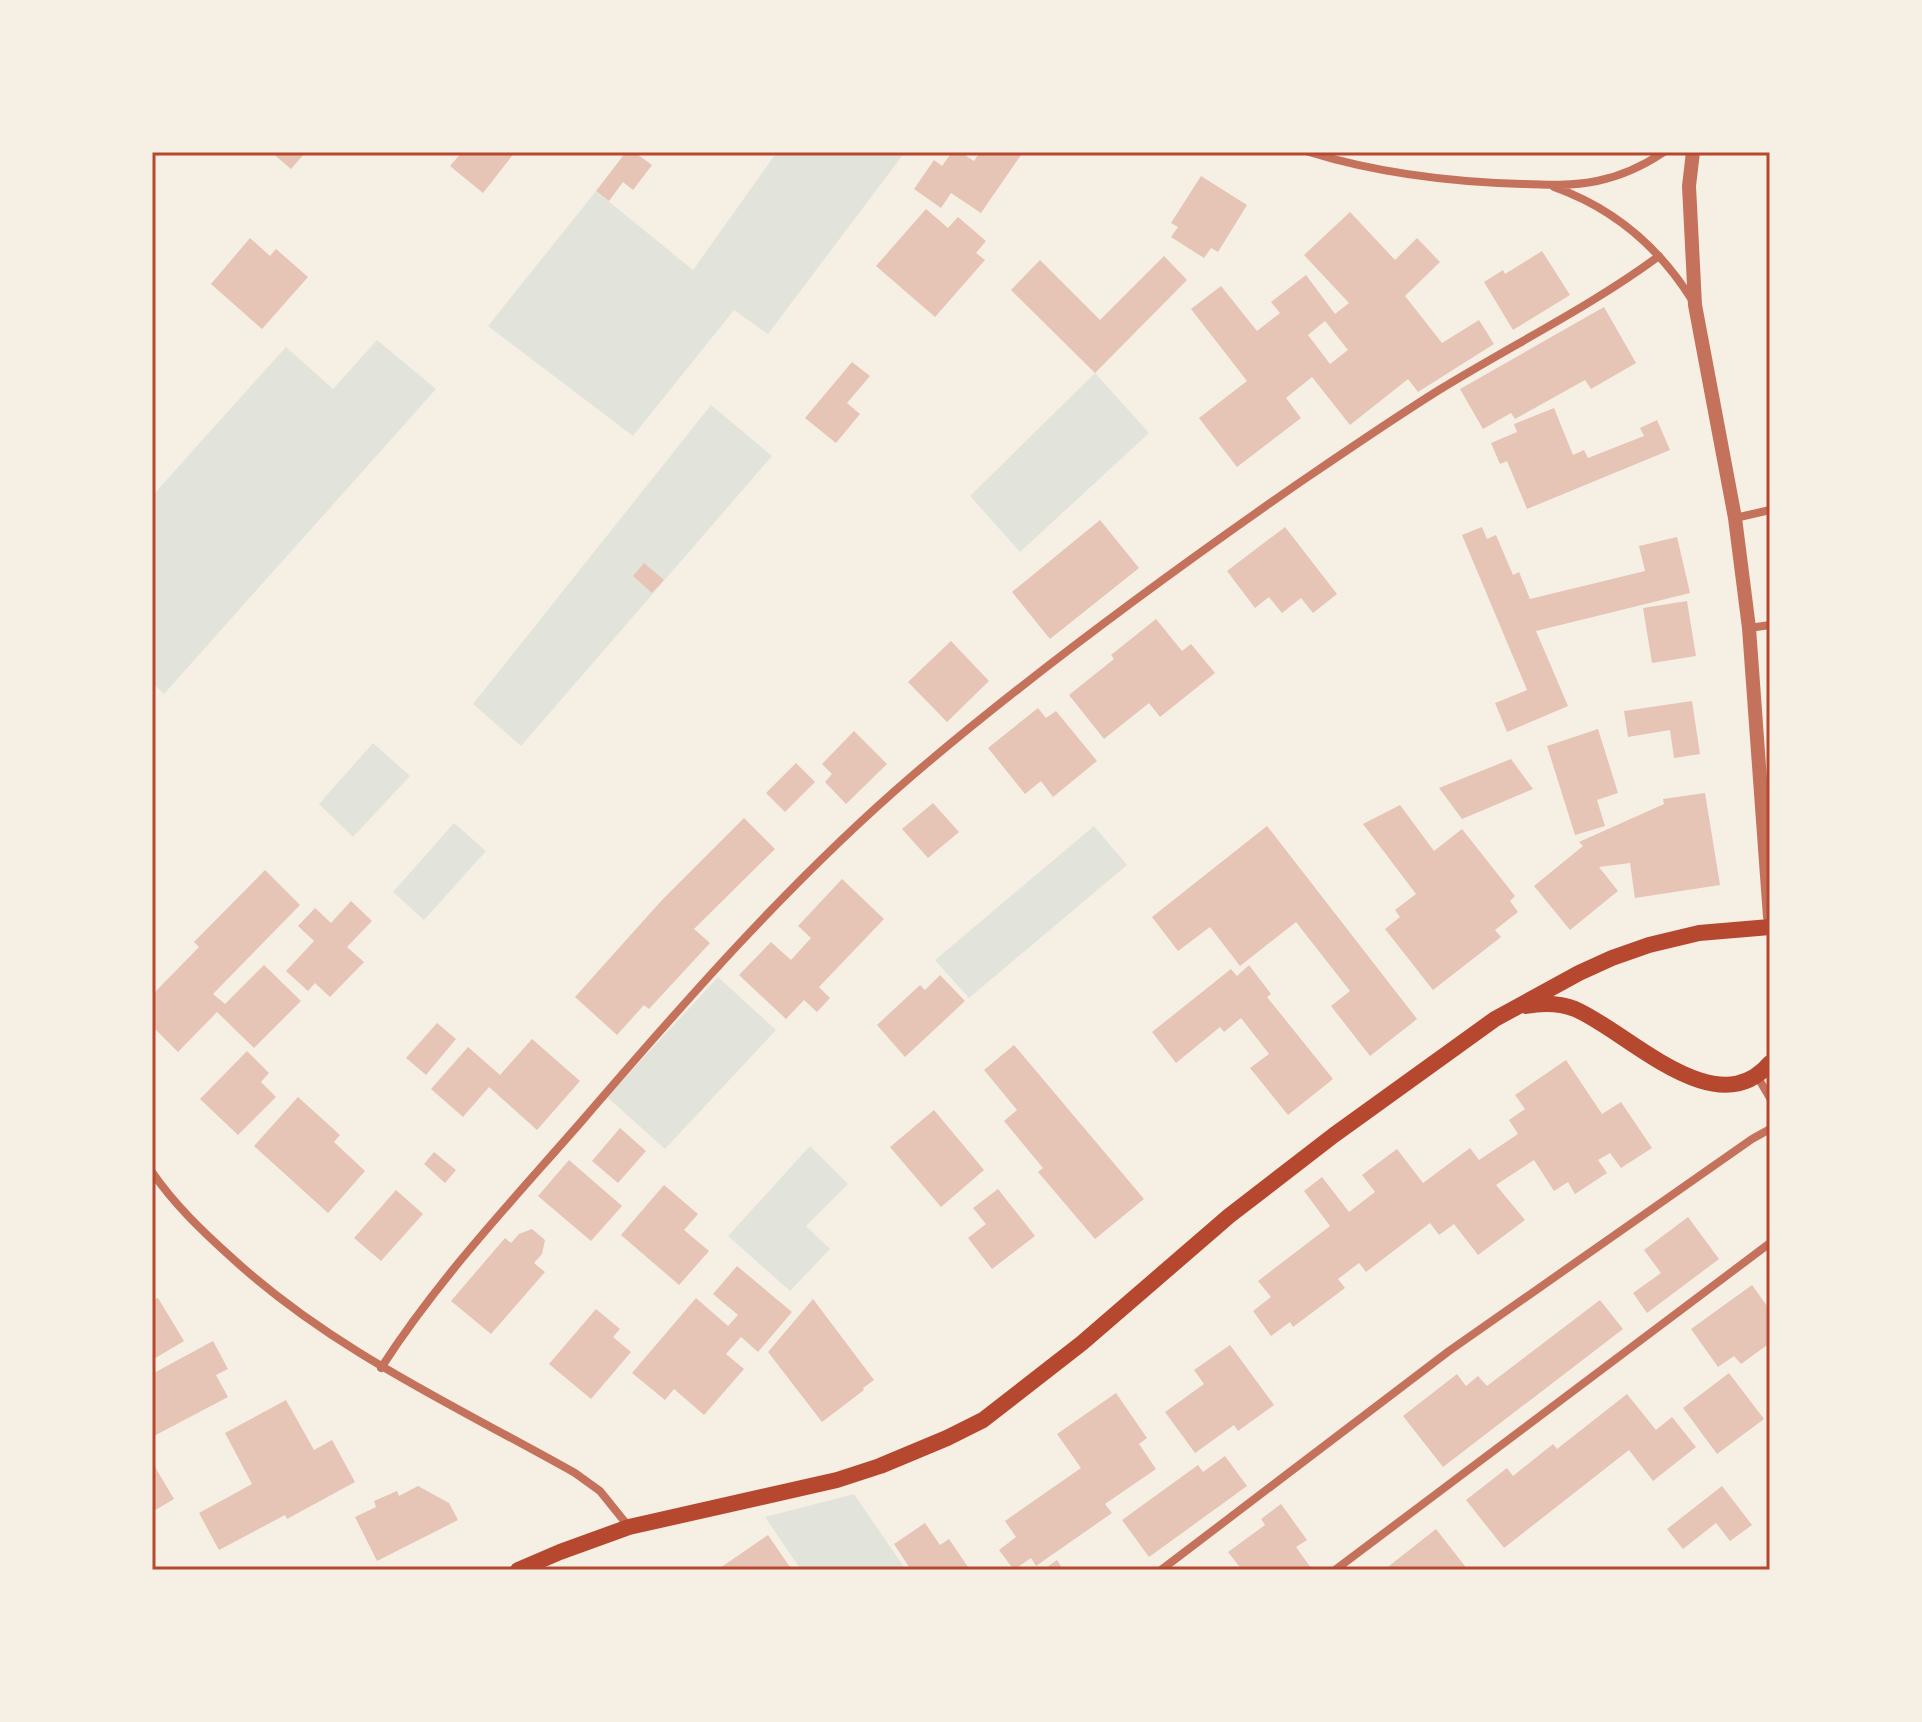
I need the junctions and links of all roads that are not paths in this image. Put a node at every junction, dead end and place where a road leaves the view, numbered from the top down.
1 (1309, 152) edge
2 (1664, 152) edge
3 (1693, 152) edge
4 (1549, 185) junction
5 (1659, 256) junction
6 (1695, 305) junction
7 (1770, 510) edge
8 (1735, 518) junction
9 (1770, 625) edge
10 (1749, 628) junction
11 (1770, 917) edge
12 (1770, 927) edge
13 (1520, 1006) junction
14 (1770, 1063) edge
15 (1757, 1076) junction
16 (1770, 1098) edge
17 (1770, 1129) edge
18 (152, 1172) edge
19 (1770, 1243) edge
20 (381, 1368) junction
21 (629, 1527) junction
22 (518, 1570) edge
23 (1161, 1570) edge
24 (1335, 1570) edge

1 - 4 street
2 - 4 street
3 - 6 street
4 - 5 street
5 - 6 street
5 - 20 street
6 - 8 street
7 - 8 street
8 - 10 street
9 - 10 street
10 - 11 street
12 - 13 main road
13 - 15 main road
13 - 21 main road
14 - 15 main road
15 - 16 street
17 - 23 street
18 - 20 street
19 - 24 street
20 - 21 street
21 - 22 main road

